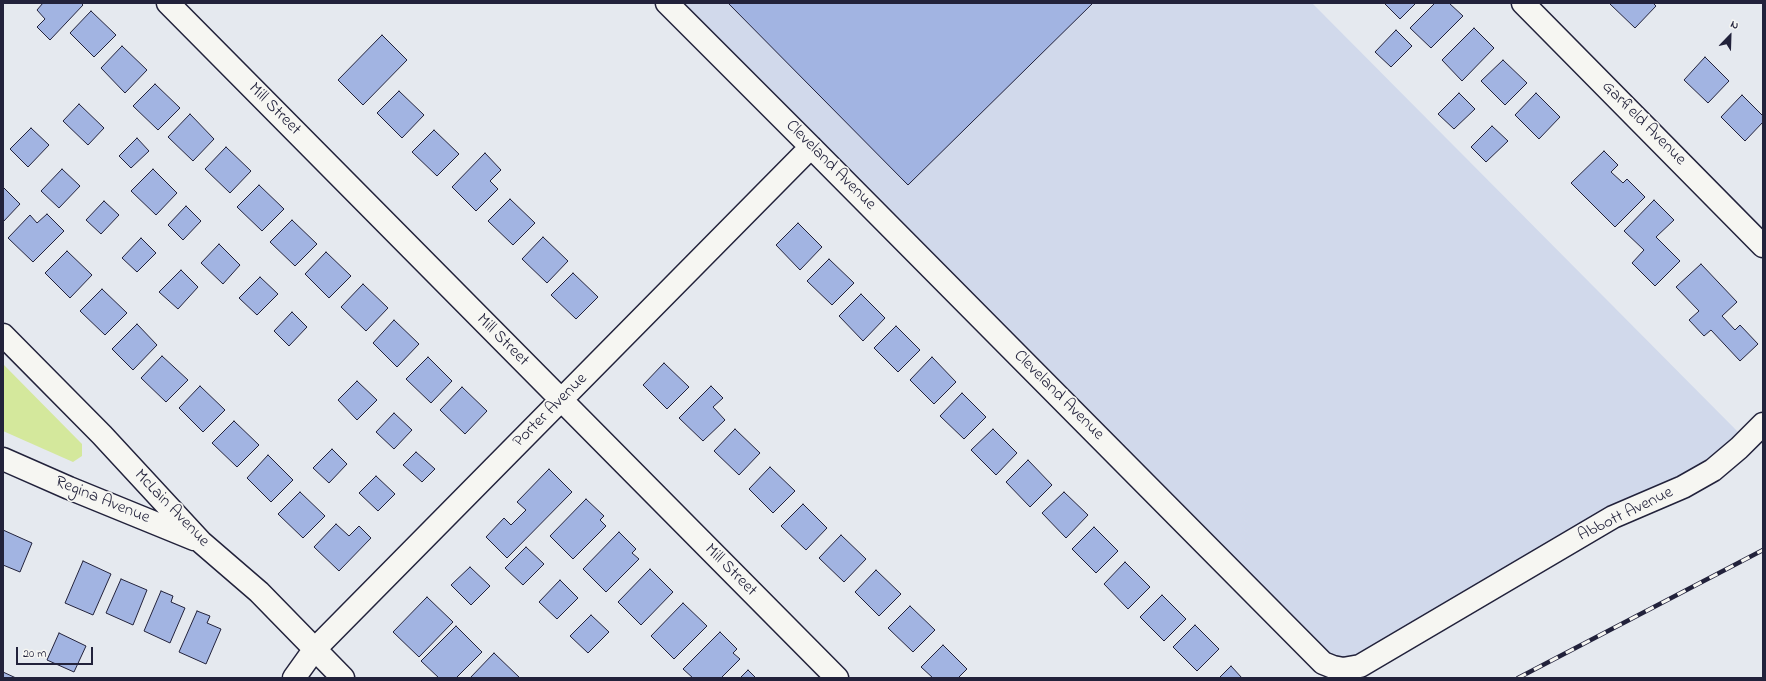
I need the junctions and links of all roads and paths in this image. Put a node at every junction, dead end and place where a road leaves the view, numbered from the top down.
1 (168, 3) edge
2 (666, 3) edge
3 (1523, 3) edge
4 (811, 147) junction
5 (1763, 246) edge
6 (3, 335) edge
7 (561, 400) junction
8 (1763, 424) edge
9 (3, 459) edge
10 (201, 542) junction
11 (1481, 594) joint
12 (314, 650) junction
13 (294, 678) edge
14 (343, 678) edge
15 (837, 678) edge

1 - 7 street, Mill Street
2 - 4 street, Cleveland Avenue
3 - 5 street, Garfield Avenue
4 - 7 street, Porter Avenue
4 - 11 street, Cleveland Avenue
6 - 10 street, McLain Avenue
7 - 12 street, Porter Avenue
7 - 15 street, Mill Street
8 - 11 street, Abbott Avenue
9 - 10 street, Regina Avenue
10 - 12 street, McLain Avenue
12 - 13 street, Porter Avenue
12 - 14 street, McLain Avenue

